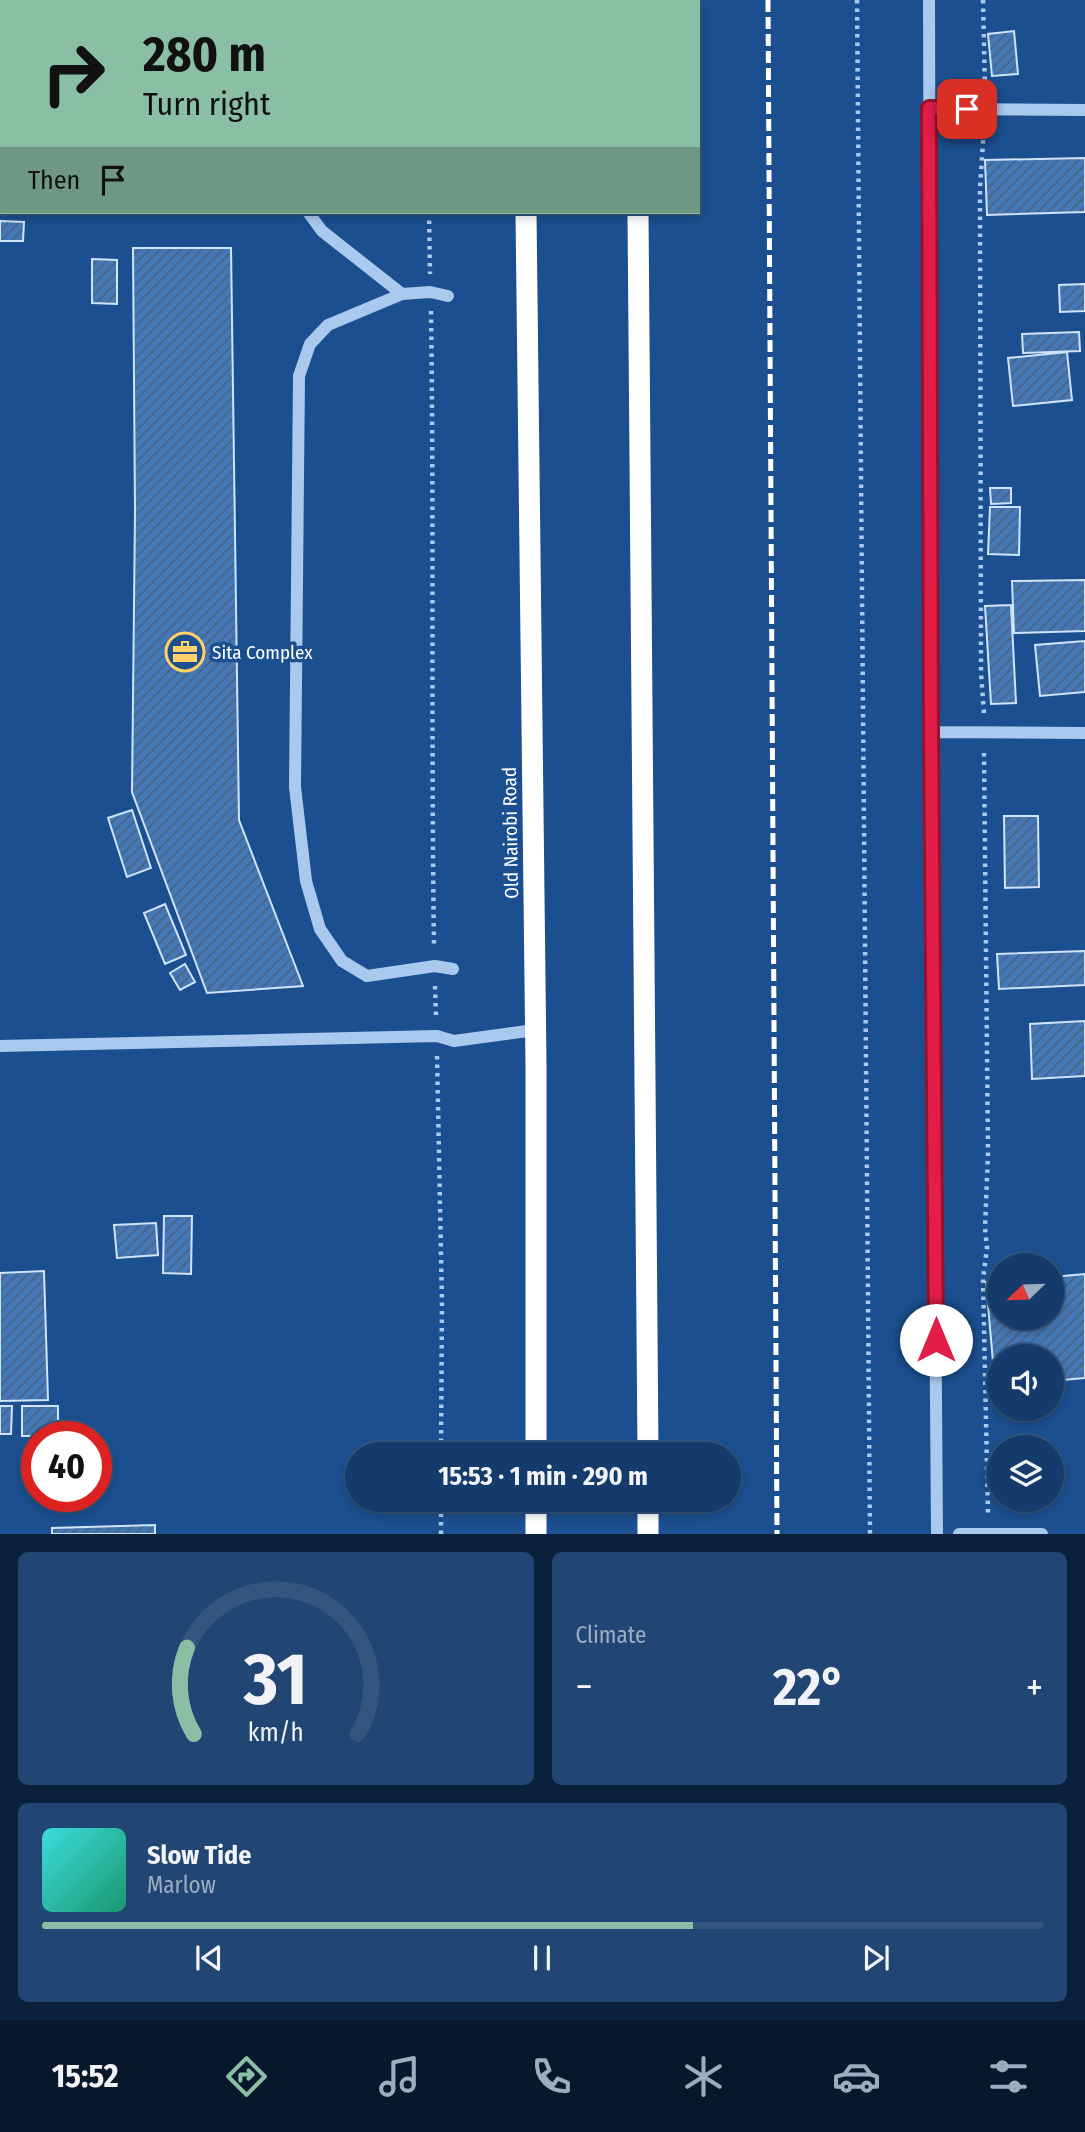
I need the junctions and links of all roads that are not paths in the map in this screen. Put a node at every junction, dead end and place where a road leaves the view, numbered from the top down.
1 (929, 0) edge
2 (929, 108) junction
3 (1085, 110) edge
4 (309, 214) edge
5 (526, 214) edge
6 (638, 214) edge
7 (402, 294) junction
8 (448, 296) dead end
9 (931, 732) junction
10 (1085, 733) edge
11 (453, 969) dead end
12 (535, 1030) junction
13 (0, 1046) edge
14 (536, 1442) edge
15 (648, 1442) edge
16 (536, 1512) edge
17 (648, 1512) edge
18 (988, 1532) edge
19 (537, 1534) edge
20 (648, 1534) edge
21 (937, 1534) edge
22 (959, 1534) edge
23 (1042, 1534) edge

1 - 2 street
2 - 3 street
2 - 9 street
4 - 7 street
5 - 12 highway, Old Nairobi Road
6 - 15 highway
7 - 8 street
7 - 11 street
9 - 10 street
9 - 21 street
12 - 13 street
12 - 14 highway, Old Nairobi Road
16 - 19 highway
17 - 20 highway
18 - 22 street
18 - 23 street

